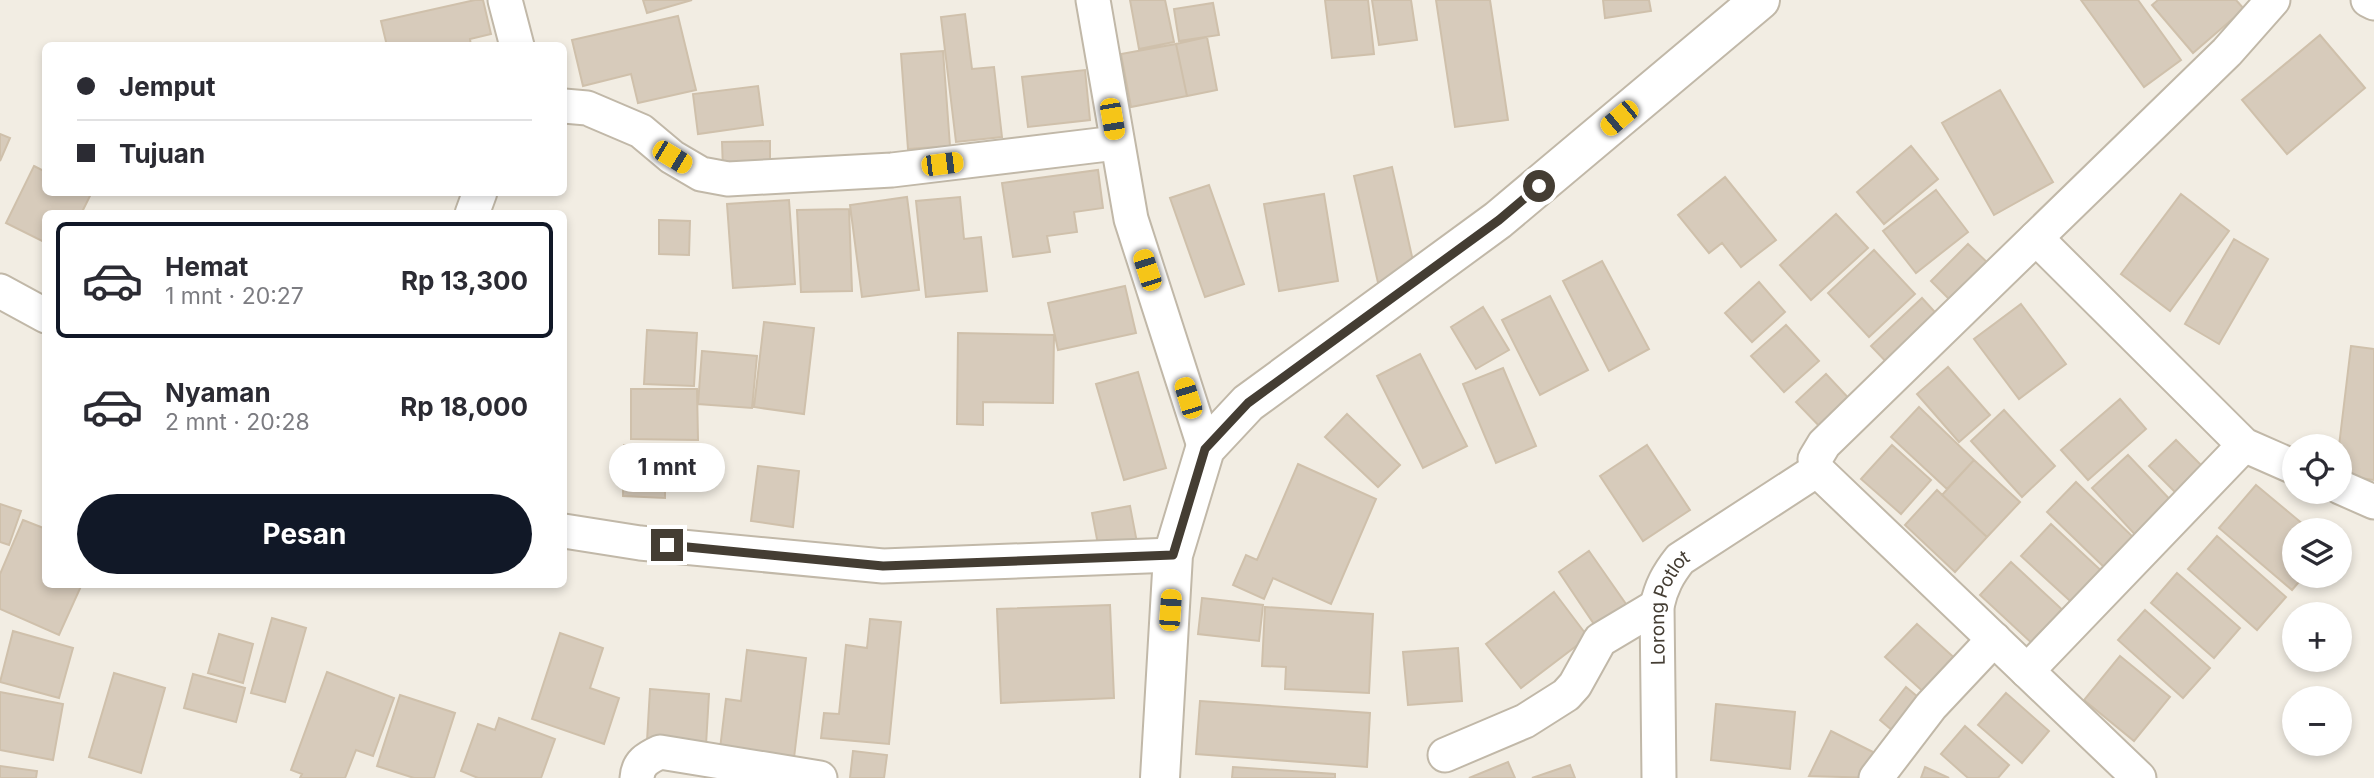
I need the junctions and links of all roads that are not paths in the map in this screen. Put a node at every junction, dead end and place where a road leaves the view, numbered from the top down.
1 (505, 0) edge
2 (1093, 0) edge
3 (1760, 0) edge
4 (2273, 0) edge
5 (2368, 0) edge
6 (2374, 3) edge
7 (516, 42) edge
8 (567, 106) edge
9 (1116, 143) junction
10 (2036, 237) junction
11 (0, 291) edge
12 (42, 314) edge
13 (2244, 445) junction
14 (1205, 449) junction
15 (2282, 462) edge
16 (1817, 470) junction
17 (2352, 492) edge
18 (2374, 502) edge
19 (567, 531) edge
20 (1173, 555) junction
21 (1657, 606) junction
22 (1994, 639) junction
23 (2027, 671) junction
24 (1445, 755) dead end
25 (637, 778) edge
26 (820, 778) edge
27 (1160, 778) edge
28 (1659, 778) edge
29 (1876, 778) edge
30 (2139, 778) edge

1 - 7 street
2 - 9 street
3 - 14 street
4 - 10 street
5 - 6 street
8 - 9 street
9 - 14 street
10 - 13 street
10 - 16 street
11 - 12 street
13 - 15 street
13 - 23 street
14 - 20 street
16 - 21 street, Lorong Potlot
16 - 22 street
17 - 18 street
19 - 20 street
20 - 27 street
21 - 24 street
21 - 28 street, Lorong Potlot
22 - 23 street
22 - 29 street
23 - 30 street
25 - 26 street

